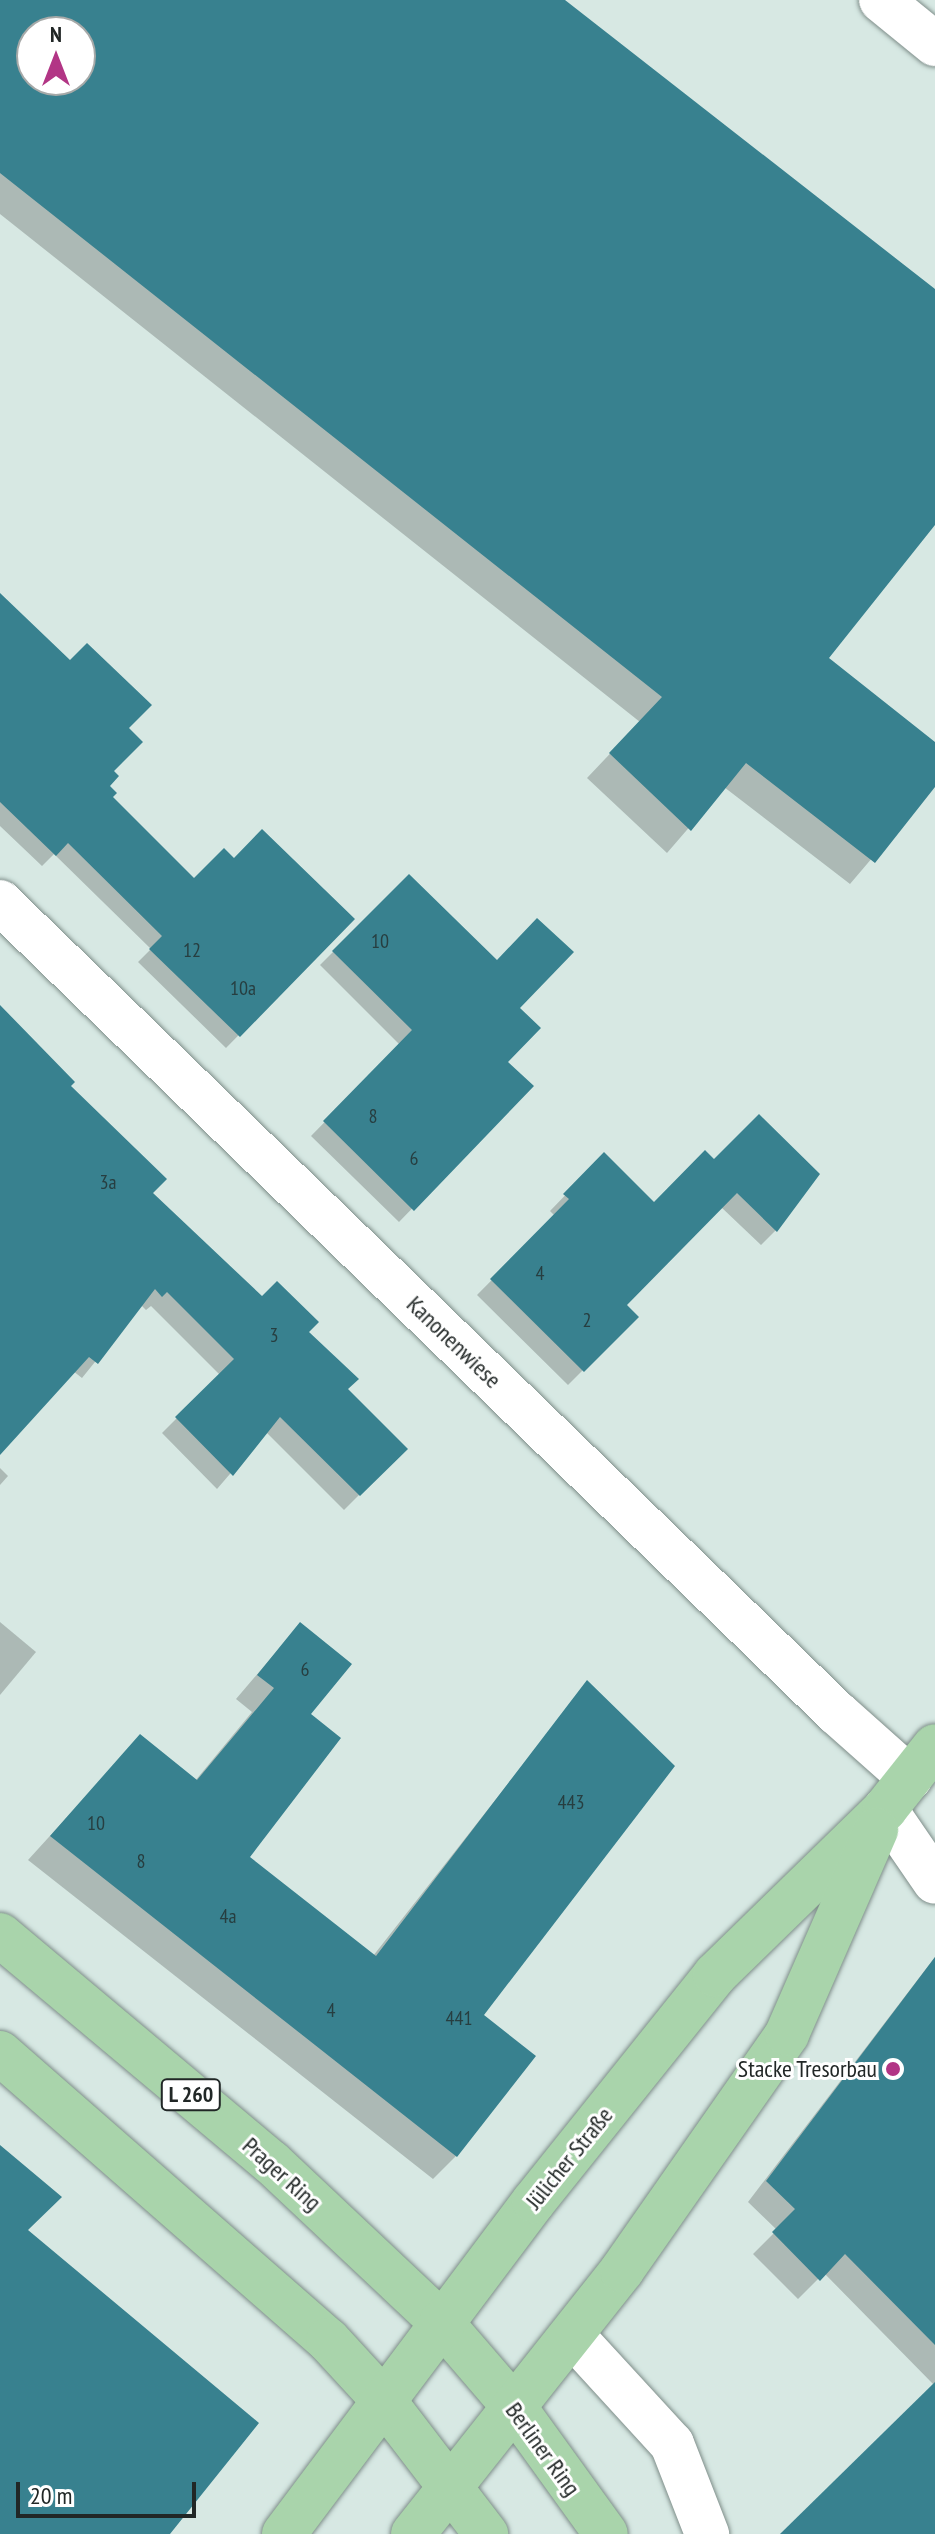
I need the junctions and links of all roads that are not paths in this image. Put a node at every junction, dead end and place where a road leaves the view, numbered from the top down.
1 (881, 0) edge
2 (935, 44) edge
3 (0, 902) edge
4 (910, 1778) edge
5 (935, 1836) edge
6 (935, 1882) edge
7 (0, 1935) edge
8 (0, 2053) edge
9 (441, 2322) junction
10 (572, 2335) junction
11 (478, 2366) joint
12 (384, 2401) junction
13 (515, 2408) junction
14 (450, 2491) junction
15 (284, 2534) edge
16 (413, 2534) edge
17 (486, 2534) edge
18 (606, 2534) edge
19 (707, 2534) edge

1 - 2 street
3 - 4 street, Kanonenwiese
4 - 5 street
4 - 6 street
4 - 9 main road, Jülicher Straße
4 - 10 main road
7 - 9 main road, Prager Ring / L 260
8 - 12 main road
9 - 11 main road, Prager Ring / L 260
9 - 12 main road, Jülicher Straße
10 - 13 main road
10 - 19 street
11 - 13 main road, Berliner Ring / L 260
12 - 14 main road
12 - 15 main road, Jülicher Straße
13 - 14 main road
13 - 18 main road, Berliner Ring / L 260
14 - 16 main road
14 - 17 main road

